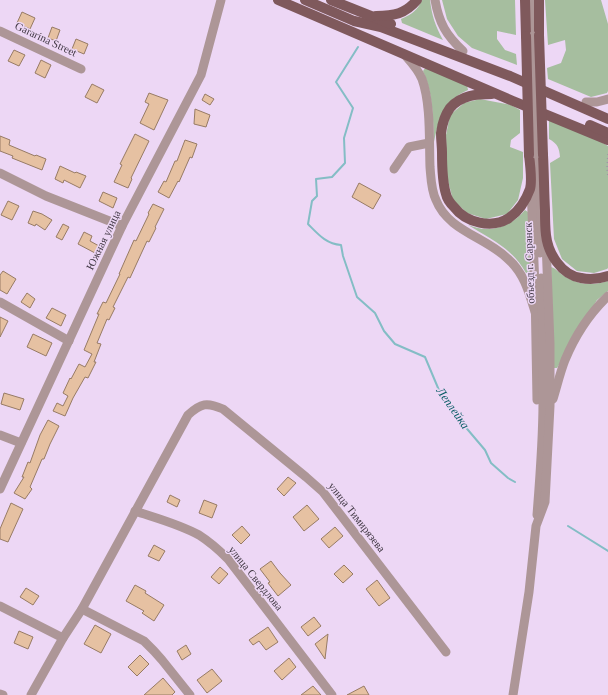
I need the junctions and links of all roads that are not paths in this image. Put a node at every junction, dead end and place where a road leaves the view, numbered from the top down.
1 (221, 0) edge
2 (278, 0) edge
3 (305, 0) edge
4 (332, 0) edge
5 (417, 0) edge
6 (435, 0) edge
7 (525, 0) edge
8 (531, 0) edge
9 (539, 0) edge
10 (369, 15) junction
11 (354, 21) junction
12 (0, 31) edge
13 (533, 36) junction
14 (463, 51) junction
15 (403, 53) junction
16 (81, 69) dead end
17 (496, 94) junction
18 (608, 99) edge
19 (586, 102) junction
20 (608, 112) edge
21 (608, 119) edge
22 (608, 133) edge
23 (608, 140) edge
24 (429, 143) junction
25 (536, 155) junction
26 (394, 169) dead end
27 (0, 173) edge
28 (531, 187) junction
29 (122, 226) junction
30 (546, 236) junction
31 (608, 276) edge
32 (608, 296) edge
33 (0, 302) edge
34 (535, 312) junction
35 (69, 341) junction
36 (550, 406) junction
37 (0, 435) edge
38 (21, 443) junction
39 (541, 453) junction
40 (0, 489) edge
41 (135, 511) junction
42 (536, 526) junction
43 (0, 606) edge
44 (82, 609) junction
45 (63, 638) junction
46 (446, 652) dead end
47 (31, 695) edge
48 (190, 695) edge
49 (332, 695) edge
50 (513, 695) edge

1 - 29 street, Южная улица
2 - 15 main road
3 - 11 main road
4 - 10 main road
5 - 10 main road
6 - 14 street
7 - 13 main road
8 - 13 street
9 - 13 main road
10 - 14 main road
11 - 21 main road
11 - 22 main road
12 - 16 street, Gararina Street
13 - 25 main road, bridge
14 - 19 main road
15 - 17 main road
15 - 24 street
17 - 23 main road
17 - 28 main road
18 - 19 street
19 - 20 main road
24 - 26 street
24 - 34 street
25 - 28 main road
25 - 30 main road
25 - 39 street, объезд г. Саранск
27 - 29 street
28 - 34 street
29 - 35 street, Южная улица
30 - 31 main road
30 - 36 street
32 - 36 street
33 - 35 street
34 - 39 street
35 - 38 street, Южная улица
36 - 42 street
37 - 38 street
38 - 40 street, Южная улица
39 - 42 street, объезд г. Саранск
41 - 44 street
41 - 46 street, улица Тимирязева
41 - 49 street, улица Свердлова
42 - 50 street
43 - 45 street
44 - 45 street
44 - 48 street
45 - 47 street

